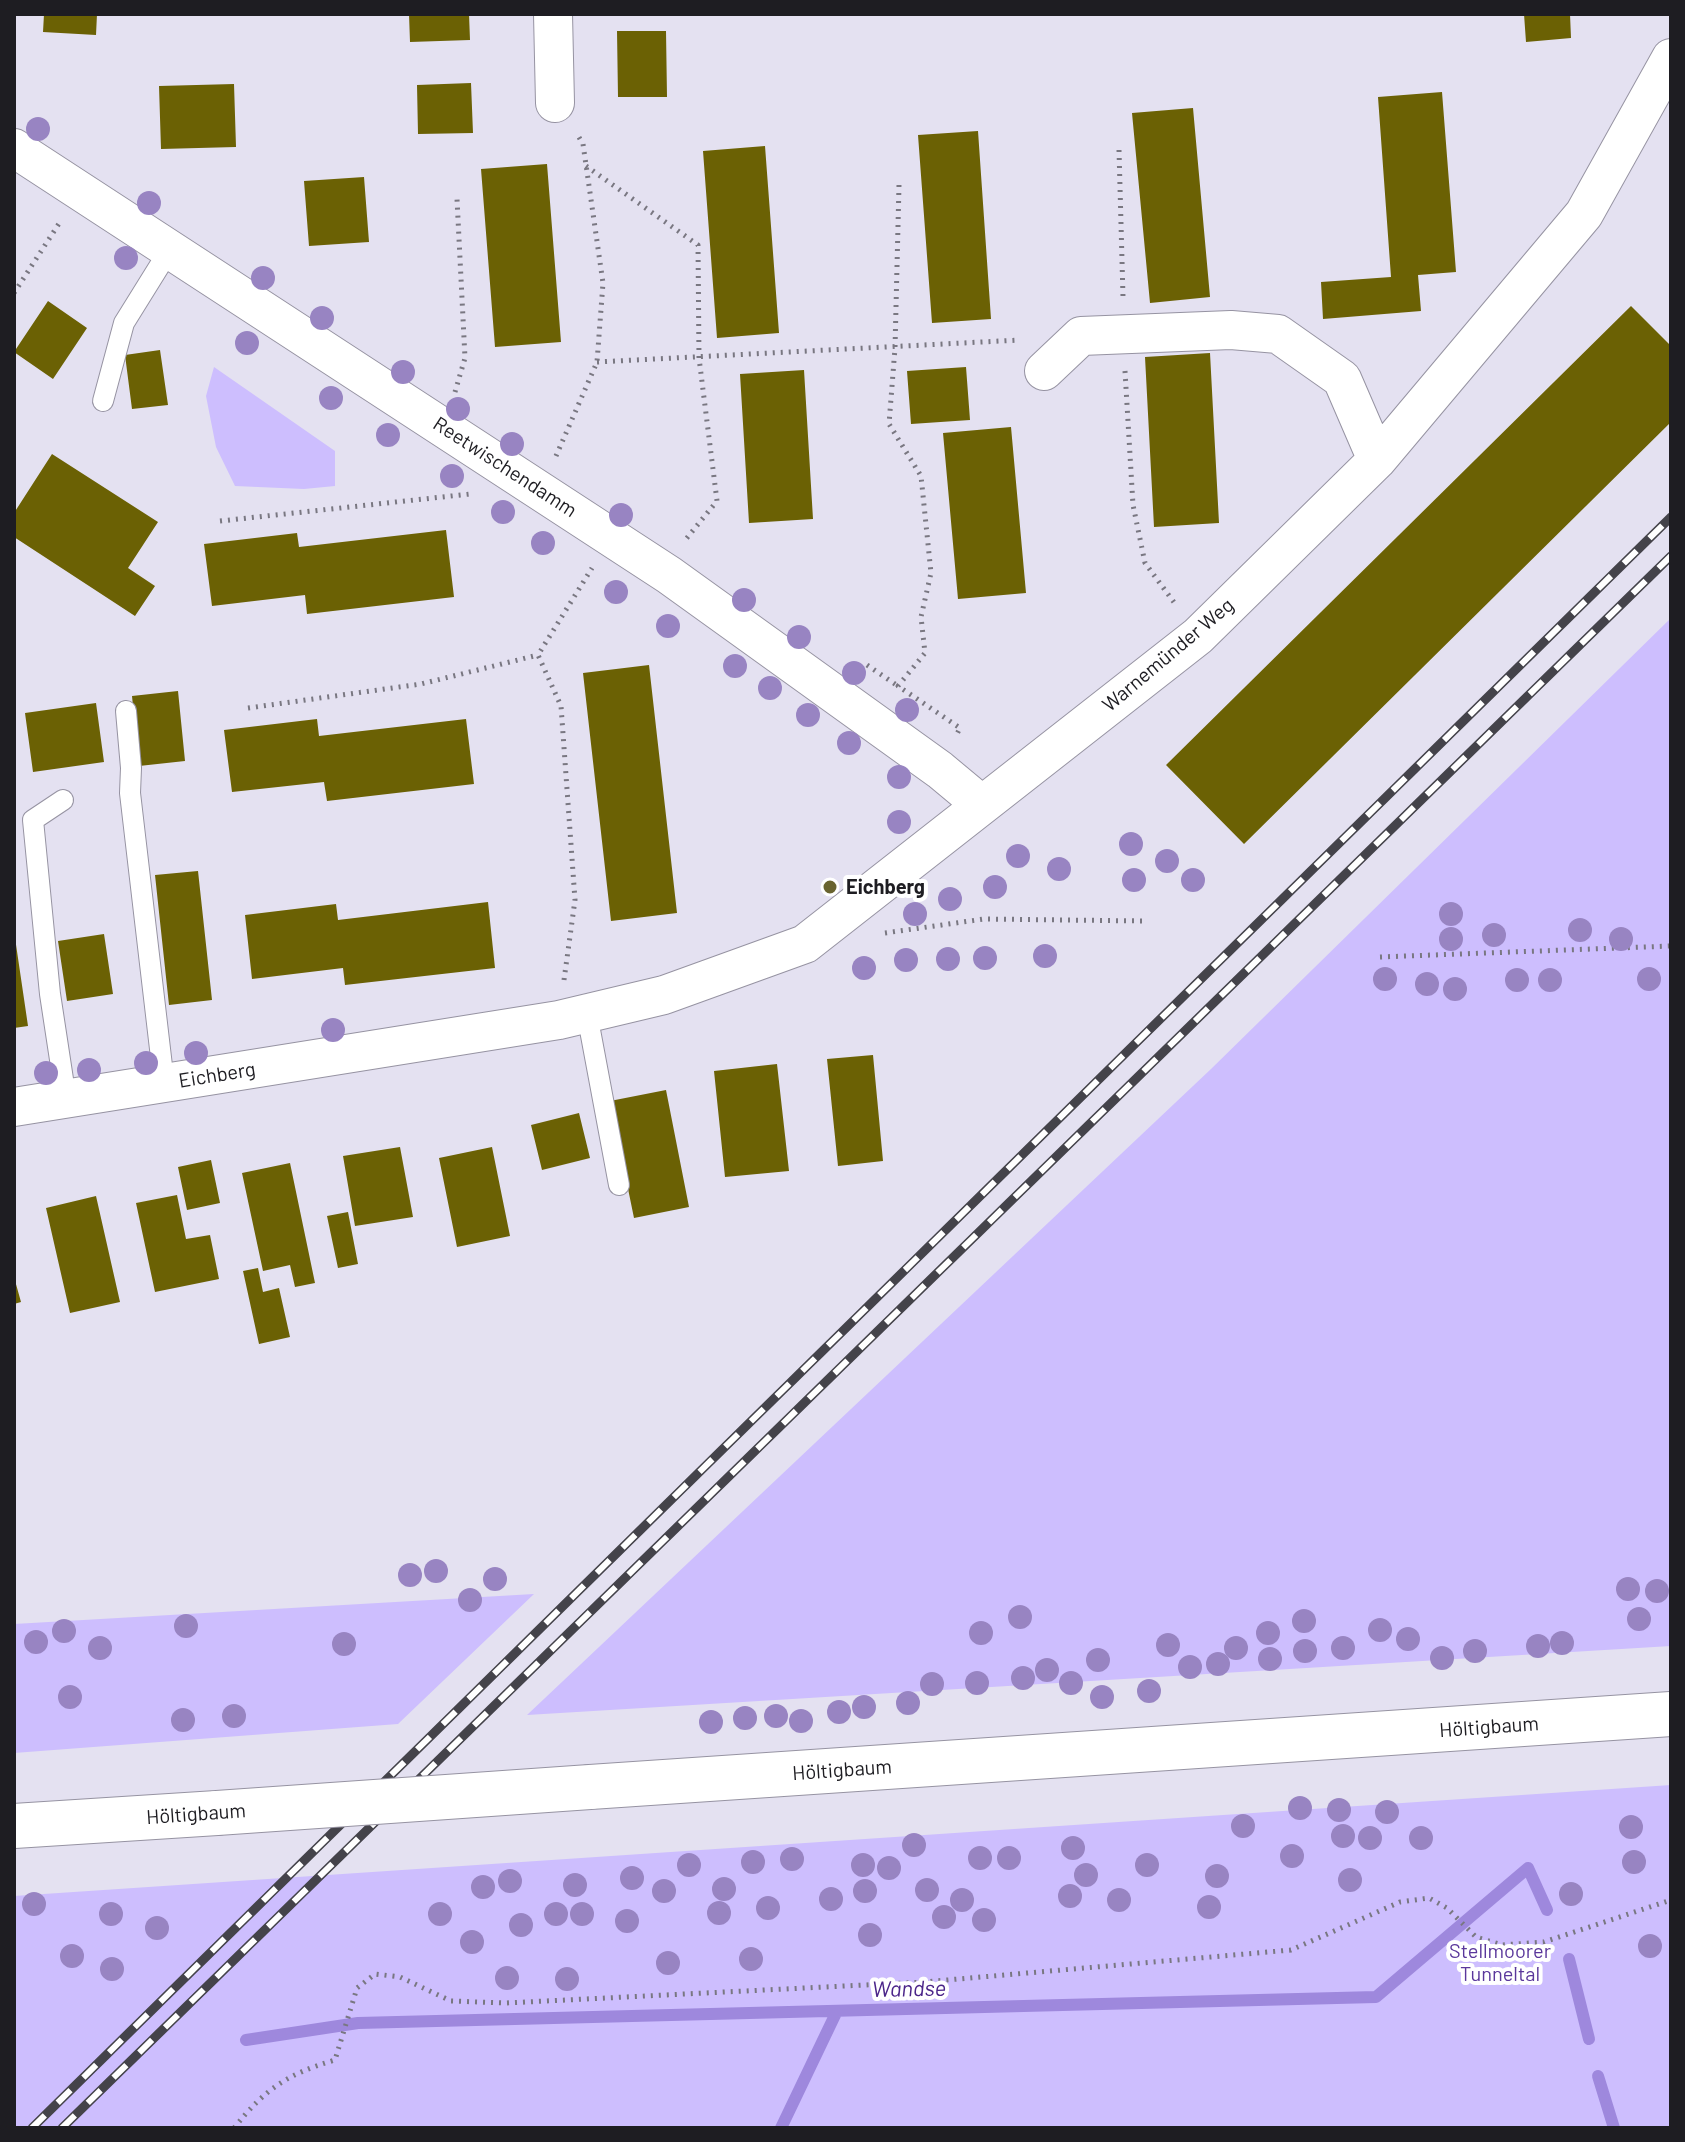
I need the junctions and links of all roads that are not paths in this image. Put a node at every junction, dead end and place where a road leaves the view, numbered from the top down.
1 (553, 14) edge
2 (1671, 58) edge
3 (555, 103) road end
4 (14, 148) edge
5 (170, 249) junction
6 (1044, 371) dead end
7 (103, 401) dead end
8 (1377, 460) junction
9 (126, 711) dead end
10 (63, 800) dead end
11 (982, 805) junction
12 (587, 1014) junction
13 (164, 1083) junction
14 (66, 1099) junction
15 (14, 1107) edge
16 (619, 1185) dead end
17 (1671, 1714) edge
18 (14, 1826) edge

1 - 3 street
2 - 8 street, Warnemünder Weg
4 - 5 street, Reetwischendamm
5 - 7 lane
5 - 11 street, Reetwischendamm
6 - 8 street
8 - 11 street, Warnemünder Weg
9 - 13 lane
10 - 14 lane
11 - 12 street, Eichberg
12 - 13 street, Eichberg
12 - 16 lane
13 - 14 street, Eichberg
14 - 15 street, Eichberg
17 - 18 main road, Höltigbaum, bridge

